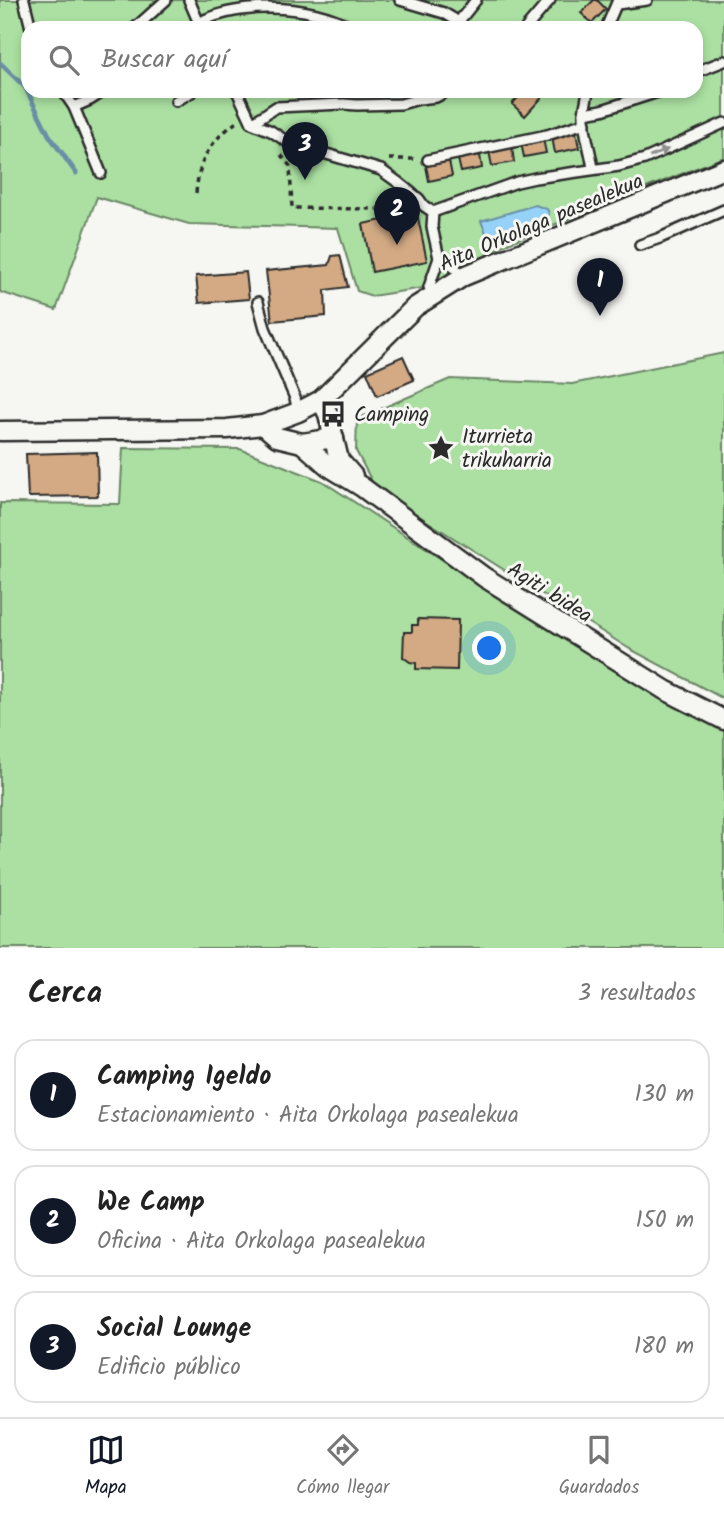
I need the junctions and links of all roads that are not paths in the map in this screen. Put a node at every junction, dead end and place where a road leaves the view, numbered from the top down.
1 (24, 0) edge
2 (166, 0) edge
3 (189, 0) edge
4 (400, 0) edge
5 (476, 0) edge
6 (550, 0) edge
7 (647, 0) edge
8 (618, 2) edge
9 (29, 21) edge
10 (143, 21) edge
11 (195, 21) edge
12 (206, 21) edge
13 (341, 21) edge
14 (451, 21) edge
15 (458, 21) edge
16 (532, 21) edge
17 (608, 21) edge
18 (724, 61) edge
19 (703, 69) edge
20 (68, 98) edge
21 (93, 98) edge
22 (181, 98) edge
23 (241, 98) edge
24 (428, 98) edge
25 (587, 98) edge
26 (639, 98) edge
27 (176, 101) dead end
28 (74, 107) junction
29 (251, 118) junction
30 (584, 118) junction
31 (724, 123) edge
32 (428, 160) dead end
33 (593, 169) junction
34 (724, 169) edge
35 (101, 173) dead end
36 (724, 210) edge
37 (433, 212) junction
38 (640, 245) dead end
39 (439, 258) junction
40 (464, 276) junction
41 (434, 294) junction
42 (258, 302) dead end
43 (321, 400) junction
44 (298, 412) junction
45 (263, 425) junction
46 (0, 431) edge
47 (334, 438) junction
48 (302, 443) junction
49 (362, 487) junction
50 (724, 720) edge

1 - 9 lane
2 - 10 lane
3 - 11 lane
4 - 14 lane
5 - 15 lane
6 - 16 lane
7 - 8 lane
8 - 17 lane
12 - 13 lane
18 - 19 lane
20 - 28 lane
21 - 28 lane
22 - 27 lane
23 - 29 lane
24 - 29 lane
25 - 30 lane
26 - 30 lane
28 - 35 lane
29 - 37 lane
30 - 32 lane
30 - 33 lane
33 -> 31 lane
33 - 37 lane
34 - 40 street, Aita Orkolaga pasealekua
36 - 38 lane
37 - 39 lane
39 - 40 lane
39 - 41 lane
40 - 41 street, Aita Orkolaga pasealekua
41 - 43 street, Aita Orkolaga pasealekua
42 - 44 lane
43 - 44 street, Aita Orkolaga pasealekua
43 - 47 street, Agiti bidea
44 - 45 street, Aita Orkolaga pasealekua
45 - 46 street, Aita Orkolaga pasealekua
45 - 48 street, Agiti bidea
47 - 48 street, Agiti bidea
47 - 49 street, Agiti bidea
48 - 49 street, Agiti bidea
49 - 50 street, Agiti bidea

